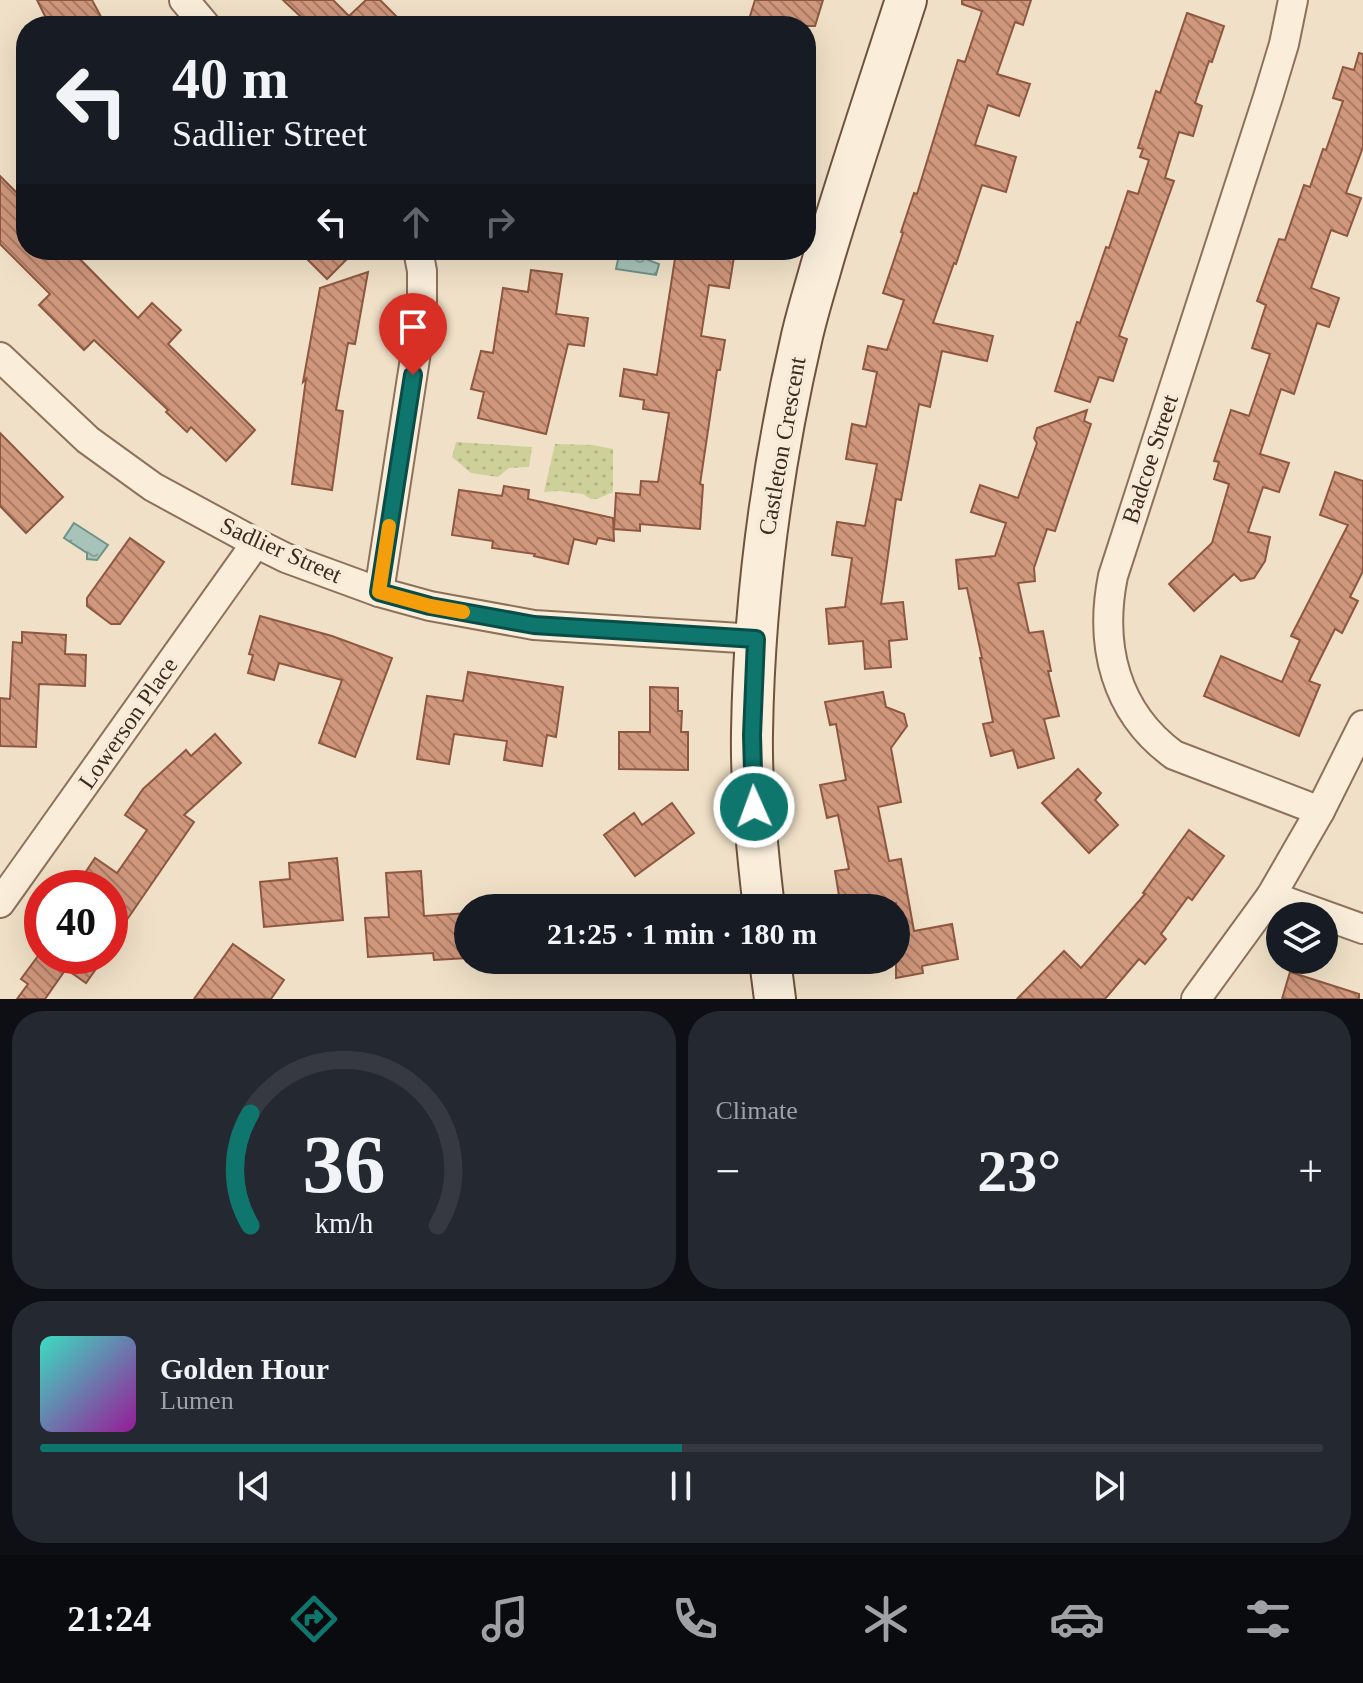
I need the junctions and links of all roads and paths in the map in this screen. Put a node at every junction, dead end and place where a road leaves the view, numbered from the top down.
1 (184, 0) edge
2 (906, 0) edge
3 (1293, 0) edge
4 (198, 16) edge
5 (420, 260) edge
6 (0, 357) edge
7 (256, 543) junction
8 (379, 592) junction
9 (756, 639) junction
10 (1363, 725) edge
11 (1320, 811) junction
12 (762, 894) edge
13 (1271, 896) junction
14 (0, 903) edge
15 (1363, 929) edge
16 (772, 974) edge
17 (775, 999) edge
18 (1196, 999) edge

1 - 4 street
2 - 9 street, Castleton Crescent
3 - 11 street, Badcoe Street
5 - 8 street
6 - 7 street, Sadlier Street
7 - 8 street, Sadlier Street
7 - 14 street, Lowerson Place
8 - 9 street, Sadlier Street
9 - 12 street, Castleton Crescent
10 - 11 street
11 - 13 street
13 - 15 street
13 - 18 street
16 - 17 street

